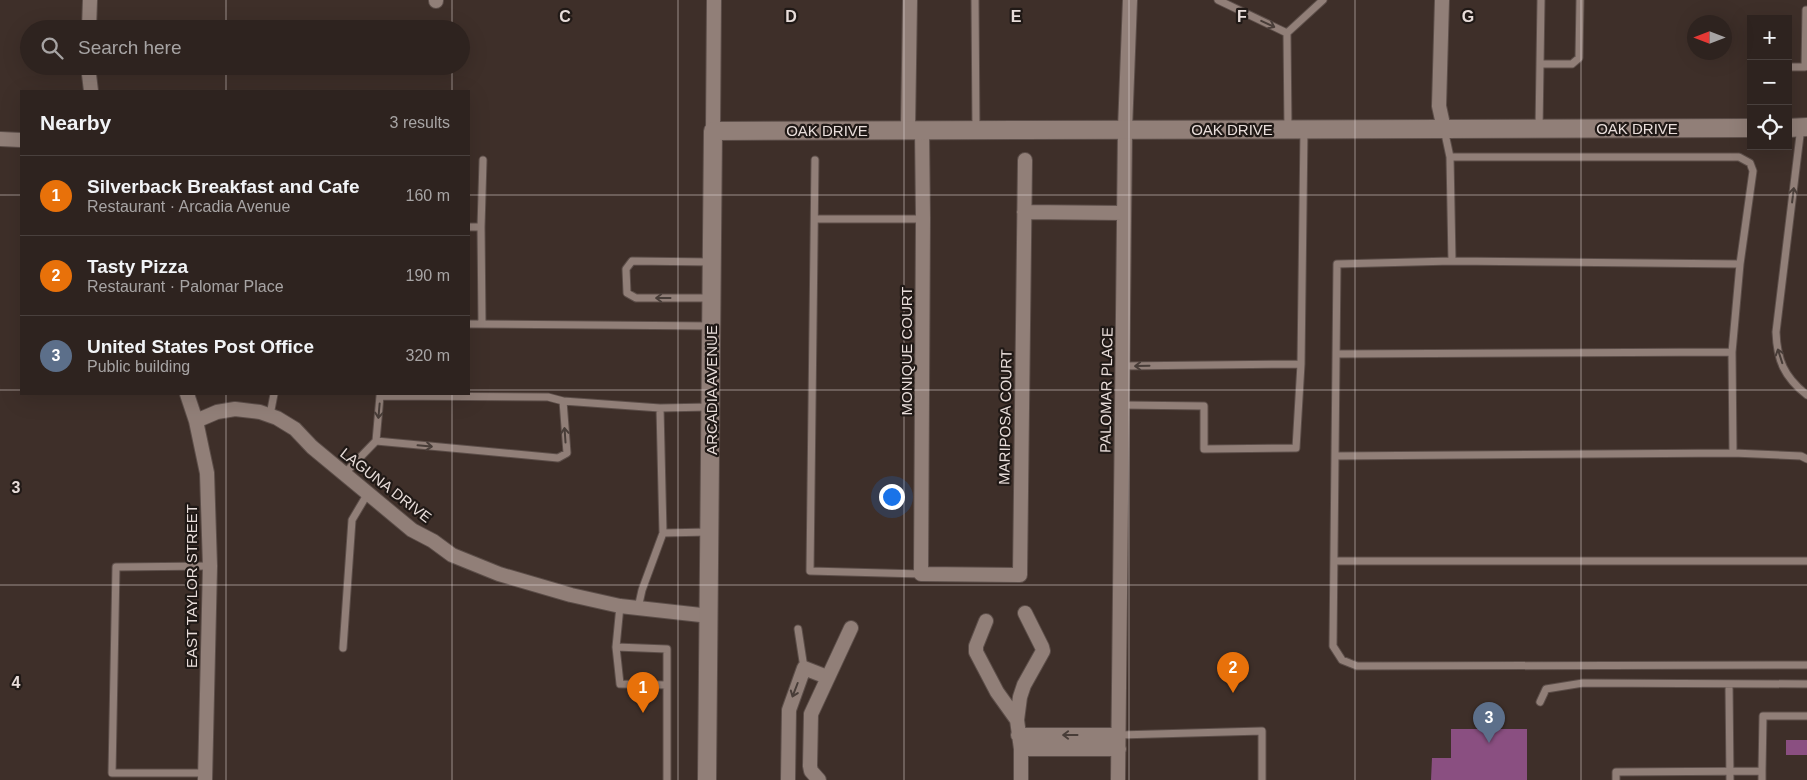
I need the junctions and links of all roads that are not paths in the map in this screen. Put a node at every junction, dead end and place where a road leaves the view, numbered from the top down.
1 (90, 0) edge
2 (714, 0) edge
3 (910, 0) edge
4 (975, 0) edge
5 (1130, 0) edge
6 (1218, 0) edge
7 (1323, 0) edge
8 (1442, 0) edge
9 (1541, 0) edge
10 (1580, 0) edge
11 (1806, 10) dead end
12 (89, 20) edge
13 (1287, 33) junction
14 (1540, 64) junction
15 (1792, 67) edge
16 (89, 75) edge
17 (91, 90) edge
18 (1799, 127) edge
19 (1747, 128) edge
20 (1444, 129) junction
21 (1539, 129) junction
22 (915, 130) junction
23 (976, 130) junction
24 (1125, 130) junction
25 (1296, 130) junction
26 (713, 131) junction
27 (0, 139) edge
28 (20, 140) edge
29 (1450, 158) junction
30 (482, 160) dead end
31 (816, 160) dead end
32 (1025, 160) dead end
33 (1024, 212) junction
34 (1124, 213) junction
35 (814, 218) junction
36 (923, 219) junction
37 (470, 227) edge
38 (481, 227) junction
39 (1452, 261) junction
40 (712, 262) junction
41 (1740, 264) junction
42 (712, 298) junction
43 (470, 324) edge
44 (482, 324) junction
45 (712, 326) junction
46 (1732, 352) junction
47 (1336, 354) junction
48 (1301, 364) junction
49 (1123, 366) junction
50 (188, 395) edge
51 (274, 395) edge
52 (1807, 395) edge
53 (563, 401) junction
54 (1122, 405) junction
55 (711, 407) junction
56 (660, 408) junction
57 (270, 415) junction
58 (196, 421) junction
59 (376, 441) junction
60 (1733, 452) junction
61 (1335, 456) junction
62 (1807, 459) edge
63 (344, 474) junction
64 (368, 493) junction
65 (710, 532) junction
66 (663, 533) junction
67 (1334, 561) junction
68 (1807, 561) edge
69 (210, 566) junction
70 (921, 574) junction
71 (620, 606) junction
72 (638, 608) junction
73 (1025, 613) dead end
74 (710, 616) junction
75 (986, 621) dead end
76 (851, 628) dead end
77 (798, 629) dead end
78 (616, 647) junction
79 (343, 648) dead end
80 (1807, 665) edge
81 (804, 668) junction
82 (827, 677) junction
83 (1729, 684) junction
84 (1807, 684) edge
85 (667, 685) junction
86 (1540, 702) dead end
87 (1807, 716) edge
88 (1017, 720) junction
89 (1018, 735) junction
90 (1119, 742) junction
91 (1021, 749) junction
92 (1762, 771) junction
93 (1730, 772) junction
94 (1660, 776) edge
95 (205, 777) edge
96 (667, 780) edge
97 (707, 780) edge
98 (788, 780) edge
99 (819, 780) edge
100 (1021, 780) edge
101 (1118, 780) edge
102 (1262, 780) edge
103 (1616, 780) edge
104 (1730, 780) edge
105 (1762, 780) edge

1 - 12 street
2 - 26 street, ARCADIA AVENUE
3 - 22 street, MONIQUE COURT
4 - 23 lane
5 - 24 street, PALOMAR PLACE
6 -> 13 lane
7 - 13 lane
8 - 20 street
9 - 14 lane
10 - 14 lane
11 - 15 lane
13 - 25 lane
14 - 21 lane
16 - 17 street
52 -> 18 lane
19 - 21 street, OAK DRIVE
20 - 21 street, OAK DRIVE
20 - 25 street, OAK DRIVE
20 - 29 lane
22 - 23 street, OAK DRIVE
22 - 26 street, OAK DRIVE
22 - 36 street, MONIQUE COURT
23 - 24 street, OAK DRIVE
24 - 25 street, OAK DRIVE
24 - 34 street, PALOMAR PLACE
25 - 48 lane
26 - 40 street, ARCADIA AVENUE
27 - 28 street
29 - 39 lane
29 - 41 lane
30 - 38 lane
31 - 35 lane
32 - 33 street, MARIPOSA COURT
33 - 34 street
33 - 70 street, MARIPOSA COURT
34 - 49 street, PALOMAR PLACE
35 - 36 lane
35 - 70 lane
36 - 70 street, MONIQUE COURT
37 - 38 lane
38 - 44 lane
39 - 41 lane
39 - 47 lane
40 - 42 street, ARCADIA AVENUE
42 -> 40 lane
41 - 46 lane
42 - 45 street, ARCADIA AVENUE
43 - 44 lane
44 - 45 lane
45 - 55 street, ARCADIA AVENUE
46 - 47 lane
46 - 60 lane
47 - 61 lane
48 -> 49 lane
48 - 54 lane
49 - 54 street, PALOMAR PLACE
50 - 58 street, EAST TAYLOR STREET
51 - 57 lane
53 - 56 lane
53 -> 59 lane
59 -> 53 lane
54 - 90 street, PALOMAR PLACE
55 - 56 lane
55 - 65 street, ARCADIA AVENUE
56 - 66 lane
57 - 58 street, LAGUNA DRIVE
57 - 63 street, LAGUNA DRIVE
58 - 69 street, EAST TAYLOR STREET
59 - 63 lane
60 - 61 lane
60 - 62 lane
61 - 67 lane
63 - 64 street, LAGUNA DRIVE
64 - 71 street, LAGUNA DRIVE
64 - 79 lane
65 - 66 lane
65 - 74 street, ARCADIA AVENUE
66 - 72 lane
67 - 68 lane
67 - 80 lane
69 - 95 street, EAST TAYLOR STREET
69 - 95 lane
71 - 72 street, LAGUNA DRIVE
71 - 78 lane
72 - 74 street, LAGUNA DRIVE
73 - 88 street
74 - 97 street, ARCADIA AVENUE
75 - 88 street
76 - 82 street
77 - 81 lane
78 - 85 lane
78 - 85 lane
81 - 82 street
81 -> 98 street
82 - 99 street
83 - 84 lane
83 - 86 lane
83 - 93 lane
85 - 96 lane
87 - 92 lane
88 - 89 street
90 -> 89 street
89 - 91 street
90 - 91 street
90 - 101 street, PALOMAR PLACE
90 - 102 lane
91 - 100 street
92 - 93 lane
92 - 105 lane
93 - 94 lane
93 - 104 lane
94 - 103 lane

